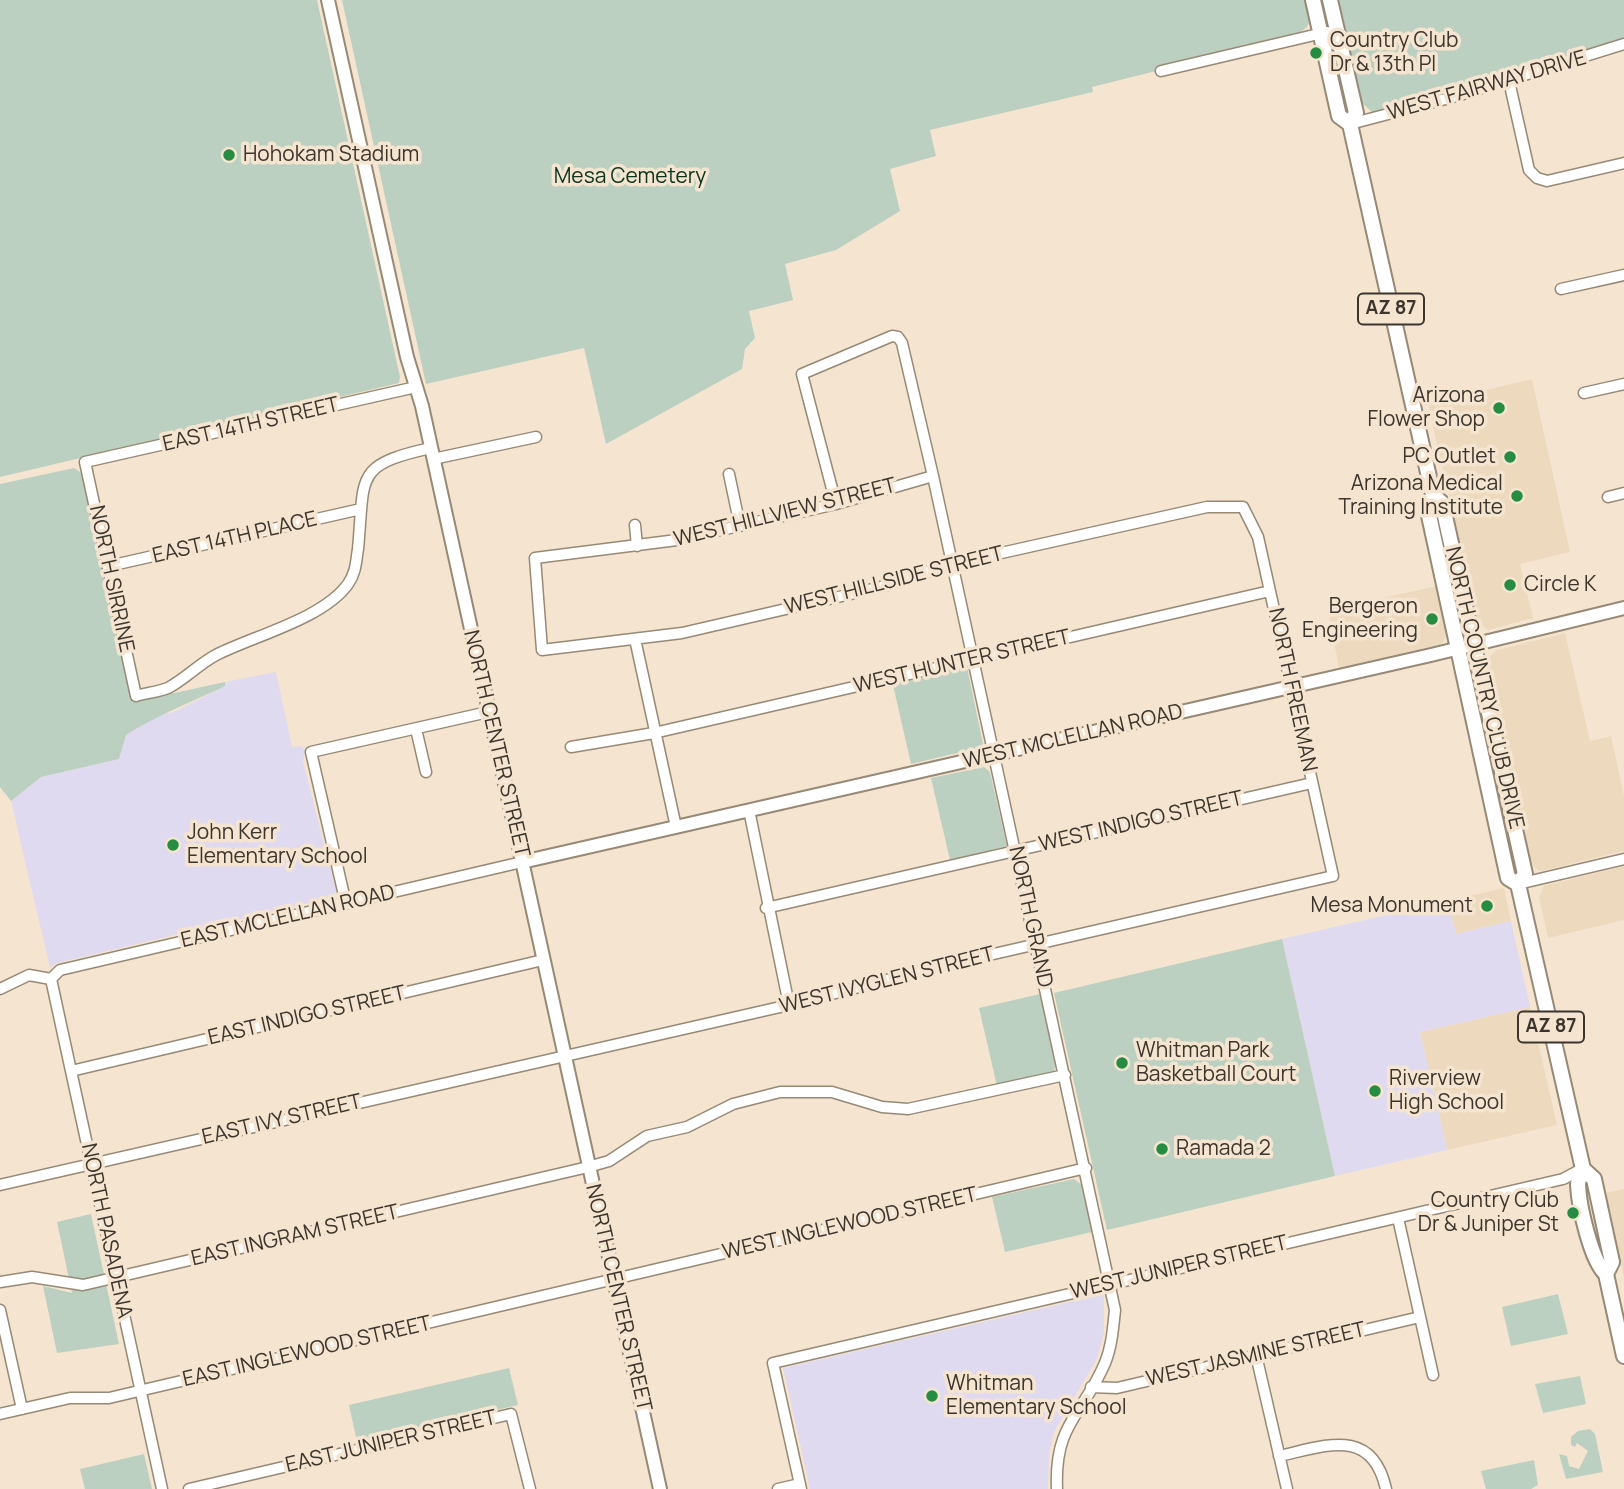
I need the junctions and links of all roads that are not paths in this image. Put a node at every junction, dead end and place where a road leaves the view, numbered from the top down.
1 (328, 0) edge
2 (1313, 0) edge
3 (1330, 0) edge
4 (1337, 29) junction
5 (1321, 33) junction
6 (1624, 44) edge
7 (1161, 71) dead end
8 (1509, 80) junction
9 (1350, 124) junction
10 (1624, 163) edge
11 (1624, 275) edge
12 (1560, 289) dead end
13 (1624, 384) edge
14 (416, 387) junction
15 (1584, 393) dead end
16 (536, 437) dead end
17 (432, 454) junction
18 (85, 462) joint
19 (729, 474) dead end
20 (933, 476) junction
21 (1624, 493) edge
22 (1433, 495) junction
23 (1608, 497) dead end
24 (836, 504) junction
25 (1243, 507) joint
26 (361, 509) junction
27 (635, 525) dead end
28 (740, 526) junction
29 (637, 546) junction
30 (952, 564) junction
31 (109, 566) junction
32 (1270, 591) junction
33 (1624, 608) edge
34 (635, 639) junction
35 (1475, 645) junction
36 (1458, 649) junction
37 (542, 650) joint
38 (973, 659) junction
39 (1291, 687) junction
40 (488, 712) junction
41 (416, 729) junction
42 (654, 733) junction
43 (571, 747) dead end
44 (995, 755) junction
45 (426, 772) dead end
46 (1312, 783) junction
47 (749, 810) junction
48 (676, 827) junction
49 (1016, 851) junction
50 (1624, 859) edge
51 (522, 862) junction
52 (1333, 876) joint
53 (1518, 884) junction
54 (346, 904) junction
55 (766, 908) junction
56 (1037, 944) junction
57 (543, 960) junction
58 (53, 976) junction
59 (0, 989) edge
60 (789, 1005) junction
61 (564, 1055) junction
62 (71, 1071) junction
63 (1065, 1074) junction
64 (91, 1164) junction
65 (589, 1167) junction
66 (1086, 1168) junction
67 (1583, 1169) junction
68 (0, 1185) edge
69 (1398, 1218) junction
70 (116, 1278) junction
71 (614, 1281) junction
72 (0, 1282) edge
73 (1111, 1284) junction
74 (0, 1310) edge
75 (1420, 1317) junction
76 (1256, 1355) junction
77 (1624, 1356) edge
78 (1433, 1376) dead end
79 (1091, 1387) junction
80 (141, 1391) junction
81 (22, 1409) junction
82 (0, 1414) edge
83 (1279, 1456) junction
84 (800, 1486) edge
85 (162, 1489) edge
86 (189, 1489) edge
87 (530, 1489) edge
88 (660, 1489) edge
89 (778, 1489) edge
90 (1057, 1489) edge
91 (1286, 1489) edge
92 (1386, 1489) edge

1 - 14 street, NORTH CENTER STREET
2 - 5 main road, NORTH COUNTRY CLUB DRIVE / AZ 87
3 - 4 main road, NORTH COUNTRY CLUB DRIVE / AZ 87
4 - 5 street
4 - 9 main road, NORTH COUNTRY CLUB DRIVE / AZ 87
5 - 7 street
5 - 9 main road, NORTH COUNTRY CLUB DRIVE / AZ 87
6 - 8 street, WEST FAIRWAY DRIVE
8 - 9 street, WEST FAIRWAY DRIVE
8 - 10 street
9 - 22 main road, NORTH COUNTRY CLUB DRIVE / AZ 87
11 - 12 street
13 - 15 street
14 - 17 street, NORTH CENTER STREET
14 - 18 street, EAST 14TH STREET
16 - 17 street
17 - 26 street
17 - 40 street, NORTH CENTER STREET
18 - 31 street, NORTH SIRRINE
19 - 28 street
20 - 24 street, WEST HILLVIEW STREET
20 - 24 street, NORTH GRAND
20 - 30 street, NORTH GRAND
21 - 23 street
22 - 35 main road, NORTH COUNTRY CLUB DRIVE / AZ 87
22 - 36 main road, NORTH COUNTRY CLUB DRIVE / AZ 87
24 - 28 street, WEST HILLVIEW STREET
25 - 30 street, WEST HILLSIDE STREET
25 - 32 street, NORTH FREEMAN
26 - 31 street, EAST 14TH PLACE
26 - 31 street, NORTH SIRRINE
27 - 29 street
28 - 29 street, WEST HILLVIEW STREET
29 - 37 street, WEST HILLVIEW STREET
30 - 34 street, WEST HILLSIDE STREET
30 - 38 street, NORTH GRAND
32 - 38 street, WEST HUNTER STREET
32 - 39 street, NORTH FREEMAN
33 - 35 street, WEST MCLELLAN ROAD
34 - 37 street, WEST HILLSIDE STREET
34 - 42 street
35 - 36 street, WEST MCLELLAN ROAD
35 - 53 main road, NORTH COUNTRY CLUB DRIVE / AZ 87
36 - 39 street, WEST MCLELLAN ROAD
36 - 53 main road, NORTH COUNTRY CLUB DRIVE / AZ 87
38 - 42 street, WEST HUNTER STREET
38 - 44 street, NORTH GRAND
39 - 44 street, WEST MCLELLAN ROAD
39 - 46 street, NORTH FREEMAN
40 - 41 street
40 - 51 street, NORTH CENTER STREET
41 - 45 street
41 - 54 street
42 - 43 street, WEST HUNTER STREET
42 - 48 street
44 - 47 street, WEST MCLELLAN ROAD
44 - 49 street, NORTH GRAND
46 - 49 street, WEST INDIGO STREET
46 - 52 street, NORTH FREEMAN
47 - 48 street, WEST MCLELLAN ROAD
47 - 55 street
48 - 51 street, WEST MCLELLAN ROAD
49 - 55 street, WEST INDIGO STREET
49 - 56 street, NORTH GRAND
50 - 53 street
51 - 54 street, EAST MCLELLAN ROAD
51 - 57 street, NORTH CENTER STREET
52 - 56 street, WEST IVYGLEN STREET
53 - 67 main road, NORTH COUNTRY CLUB DRIVE / AZ 87
54 - 58 street, EAST MCLELLAN ROAD
55 - 60 street
56 - 60 street, WEST IVYGLEN STREET
56 - 63 street, NORTH GRAND
57 - 61 street, NORTH CENTER STREET
57 - 62 street, EAST INDIGO STREET
58 - 59 street, EAST MCLELLAN ROAD
58 - 62 street, NORTH PASADENA
60 - 61 street, WEST IVYGLEN STREET
61 - 64 street, EAST IVY STREET
61 - 65 street, NORTH CENTER STREET
62 - 64 street, NORTH PASADENA
63 - 65 street, EAST INGRAM STREET
63 - 66 street, NORTH GRAND
64 - 68 street, EAST IVY STREET
64 - 70 street, NORTH PASADENA
65 - 70 street, EAST INGRAM STREET
65 - 71 street, NORTH CENTER STREET
66 - 71 street, WEST INGLEWOOD STREET
66 - 73 street, NORTH GRAND
67 - 69 street, WEST JUNIPER STREET
67 - 77 main road, NORTH COUNTRY CLUB DRIVE / AZ 87
69 - 73 street, WEST JUNIPER STREET
69 - 75 street
70 - 72 street, EAST INGRAM STREET
70 - 80 street, NORTH PASADENA
71 - 80 street, EAST INGLEWOOD STREET
71 - 88 street, NORTH CENTER STREET
73 - 79 street, NORTH GRAND
73 - 84 street, WEST JUNIPER STREET
74 - 81 street
75 - 76 street, WEST JASMINE STREET
75 - 78 street
76 - 79 street, WEST JASMINE STREET
76 - 83 street
79 - 90 street, NORTH GRAND
80 - 81 street, EAST INGLEWOOD STREET
80 - 85 street, NORTH PASADENA
81 - 82 street, EAST INGLEWOOD STREET
83 - 91 street
83 - 92 street
84 - 89 street
86 - 87 street, EAST JUNIPER STREET

